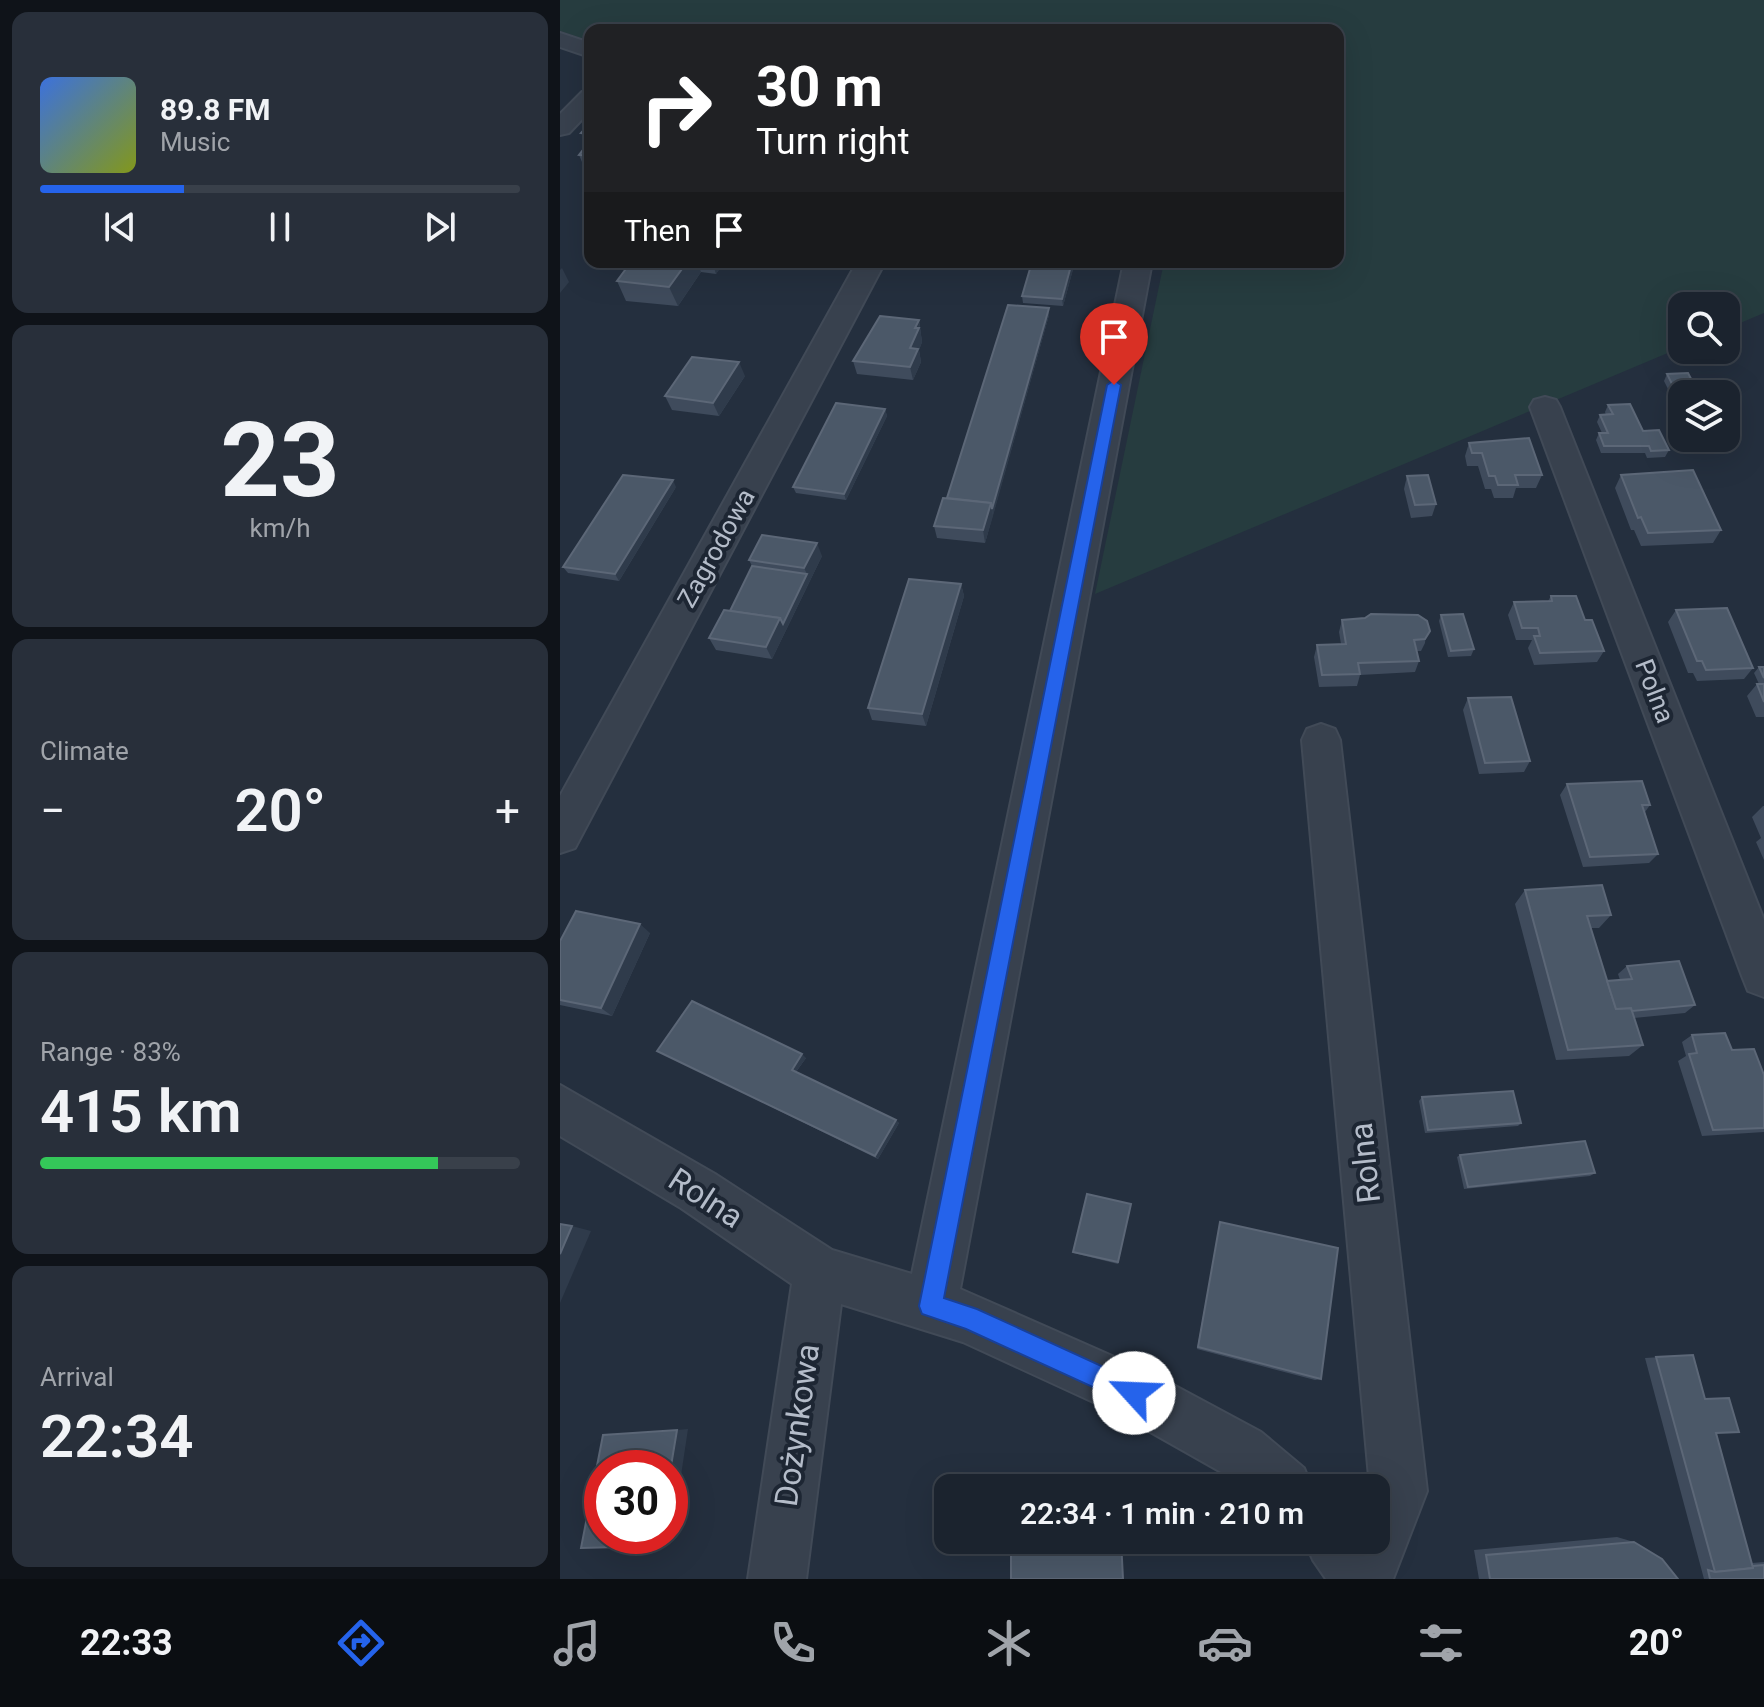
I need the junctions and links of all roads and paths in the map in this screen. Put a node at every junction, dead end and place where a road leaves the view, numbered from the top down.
1 (560, 40) edge
2 (584, 48) edge
3 (584, 103) edge
4 (560, 128) edge
5 (868, 268) edge
6 (1137, 268) edge
7 (1545, 407) dead end
8 (1321, 740) dead end
9 (560, 835) edge
10 (1764, 976) edge
11 (560, 1109) edge
12 (819, 1272) junction
13 (931, 1306) junction
14 (1267, 1474) edge
15 (1344, 1554) edge
16 (777, 1579) edge
17 (1363, 1579) edge

1 - 2 street
3 - 4 street
5 - 9 street, Zagrodowa
6 - 13 street
7 - 10 street, Polna
8 - 17 street, Rolna
11 - 12 street, Rolna
12 - 13 street, Rolna
12 - 16 street, Dożynkowa
13 - 14 street, Rolna
15 - 17 street, Rolna

